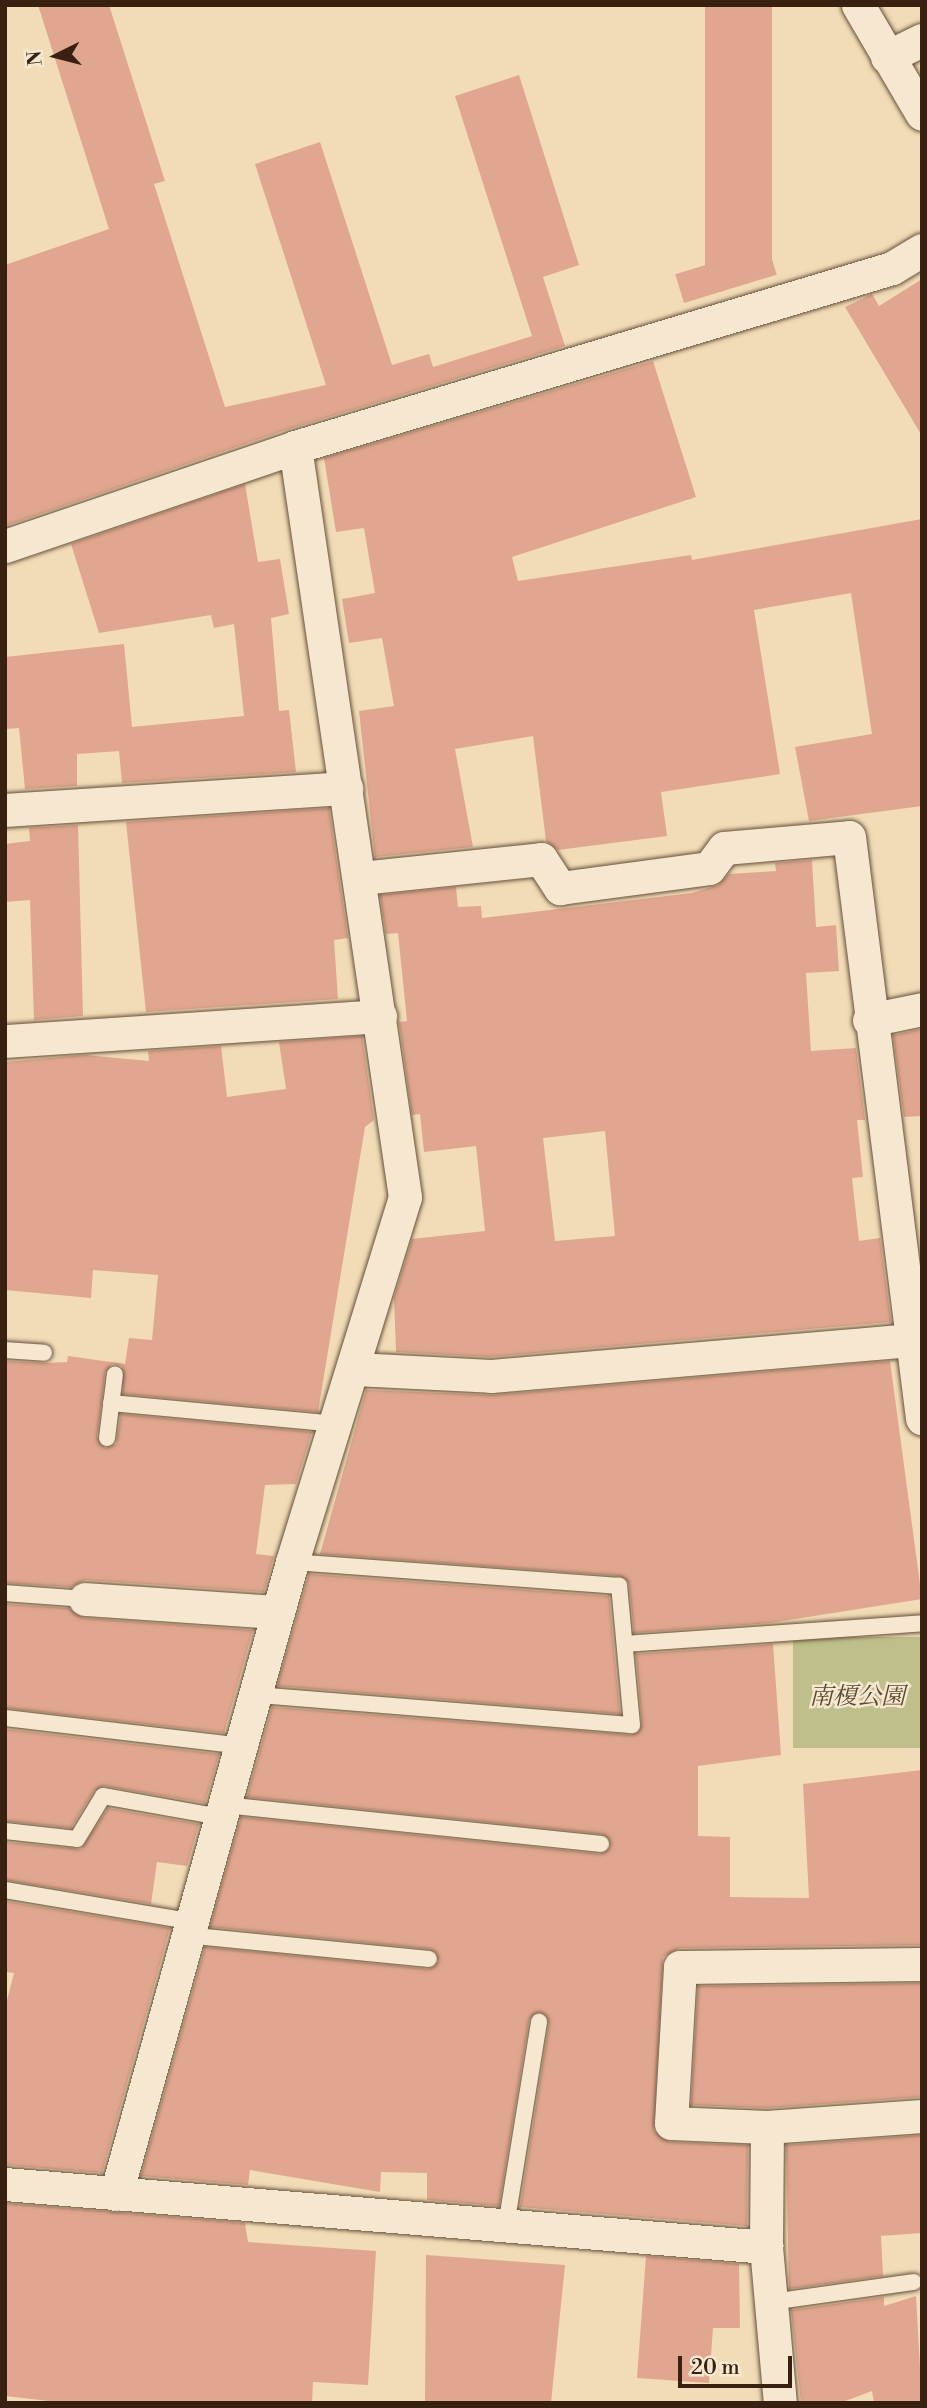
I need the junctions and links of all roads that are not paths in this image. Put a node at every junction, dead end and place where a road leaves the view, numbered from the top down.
1 (858, 5) edge
2 (922, 40) edge
3 (887, 57) junction
4 (922, 114) edge
5 (922, 250) edge
6 (295, 447) junction
7 (5, 546) edge
8 (345, 788) junction
9 (5, 810) edge
10 (361, 878) junction
11 (922, 1009) edge
12 (380, 1016) junction
13 (869, 1020) junction
14 (5, 1041) edge
15 (916, 1339) edge
16 (5, 1350) edge
17 (44, 1353) dead end
18 (355, 1369) junction
19 (115, 1374) dead end
20 (111, 1403) junction
21 (922, 1418) edge
22 (337, 1424) junction
23 (107, 1438) dead end
24 (292, 1562) junction
25 (5, 1593) edge
26 (85, 1599) joint
27 (278, 1612) junction
28 (922, 1623) edge
29 (625, 1644) junction
30 (258, 1695) junction
31 (5, 1718) edge
32 (243, 1746) junction
33 (223, 1811) junction
34 (5, 1831) edge
35 (601, 1844) dead end
36 (5, 1891) edge
37 (187, 1928) junction
38 (429, 1959) dead end
39 (922, 1964) edge
40 (538, 2022) dead end
41 (922, 2116) edge
42 (766, 2127) junction
43 (5, 2184) edge
44 (116, 2194) junction
45 (506, 2226) junction
46 (766, 2247) junction
47 (914, 2282) dead end
48 (771, 2302) junction
49 (780, 2403) edge

1 - 3 street
2 - 3 street
3 - 4 street
5 - 6 street
6 - 7 street
6 - 8 street
8 - 9 street
8 - 10 street
10 - 12 street
10 - 13 street
11 - 13 street
12 - 14 street
12 - 18 street
13 - 15 street
15 - 18 street
15 - 21 street
16 - 17 lane
18 - 22 street
19 - 20 lane
20 - 22 lane
20 - 23 lane
22 - 24 street
24 - 27 street
24 - 29 lane
25 - 26 lane
26 - 27 street
27 - 30 street
28 - 29 lane
29 - 30 lane
30 - 32 street
31 - 32 lane
32 - 33 street
33 - 34 lane
33 - 35 lane
33 - 37 street
36 - 37 lane
37 - 38 lane
37 - 44 street
39 - 42 street
40 - 45 lane
41 - 42 street
42 - 46 street
43 - 44 street
44 - 45 street
45 - 46 street
46 - 48 street
47 - 48 lane
48 - 49 street

